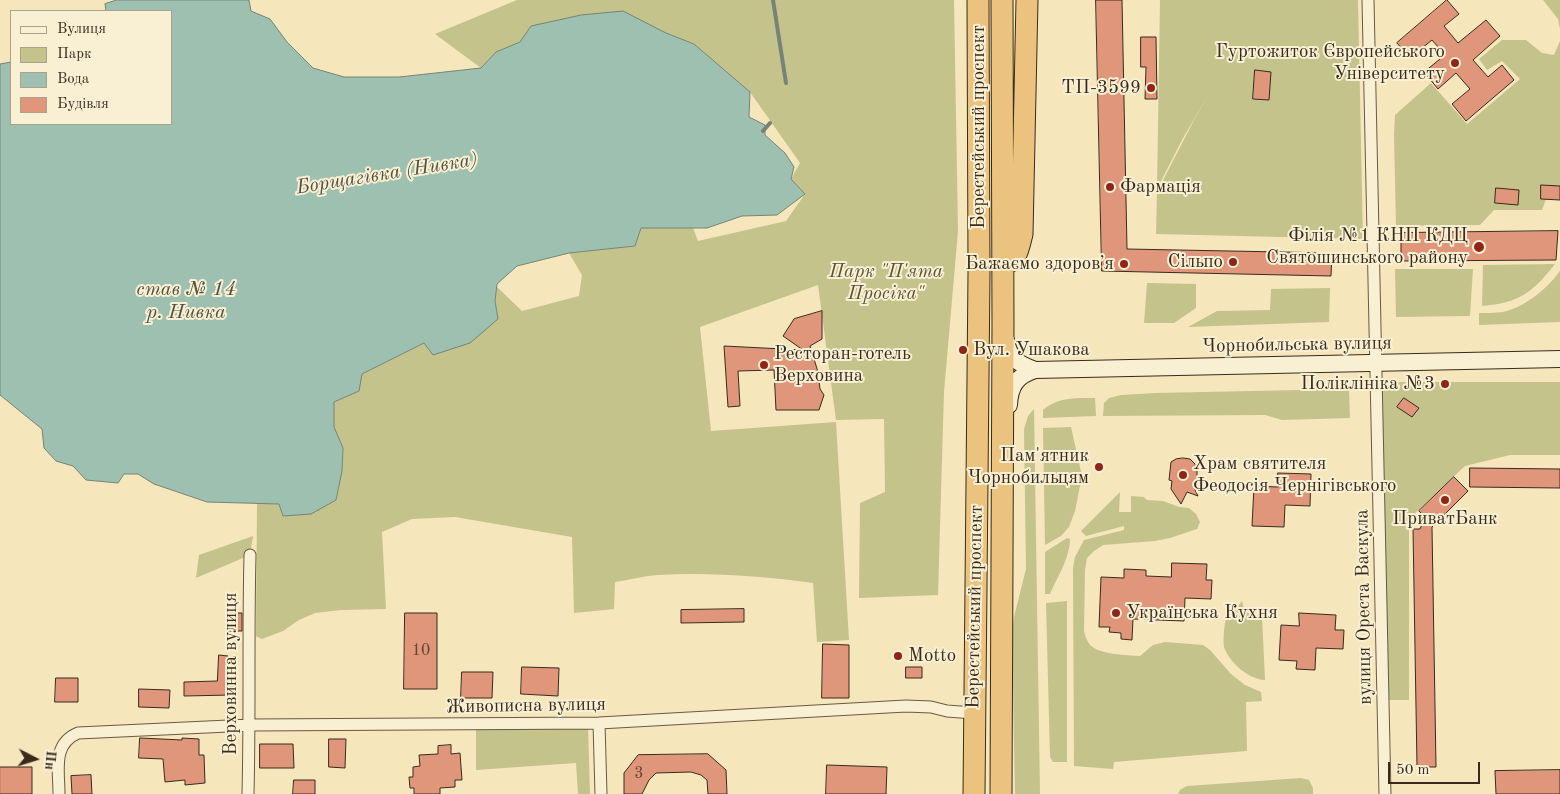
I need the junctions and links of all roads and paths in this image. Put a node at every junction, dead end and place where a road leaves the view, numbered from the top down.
1 (978, 0) edge
2 (1002, 0) edge
3 (1028, 0) edge
4 (1368, 0) edge
5 (1003, 265) junction
6 (1003, 324) junction
7 (1560, 359) edge
8 (1376, 363) junction
9 (1035, 370) junction
10 (250, 555) dead end
11 (1001, 597) junction
12 (974, 713) junction
13 (599, 724) junction
14 (250, 725) junction
15 (59, 794) edge
16 (248, 794) edge
17 (601, 794) edge
18 (974, 794) edge
19 (1001, 794) edge
20 (1385, 794) edge

1 - 12 highway, Берестейський проспект
2 - 5 highway, Берестейський проспект
3 - 5 highway
4 - 8 street, вулиця Ореста Васкула
5 - 6 highway, Берестейський проспект
6 - 9 main road, Чорнобильська вулиця
6 - 11 highway, Берестейський проспект
7 - 8 main road, Чорнобильська вулиця
8 - 9 main road, Чорнобильська вулиця
8 - 20 street, вулиця Ореста Васкула
9 - 11 main road
10 - 14 street, Верховинна вулиця
11 - 19 highway, Берестейський проспект
12 - 13 street, Живописна вулиця
12 - 18 highway, Берестейський проспект
13 - 14 street, Живописна вулиця
13 - 17 street
14 - 15 street, Живописна вулиця
14 - 16 street, Верховинна вулиця

